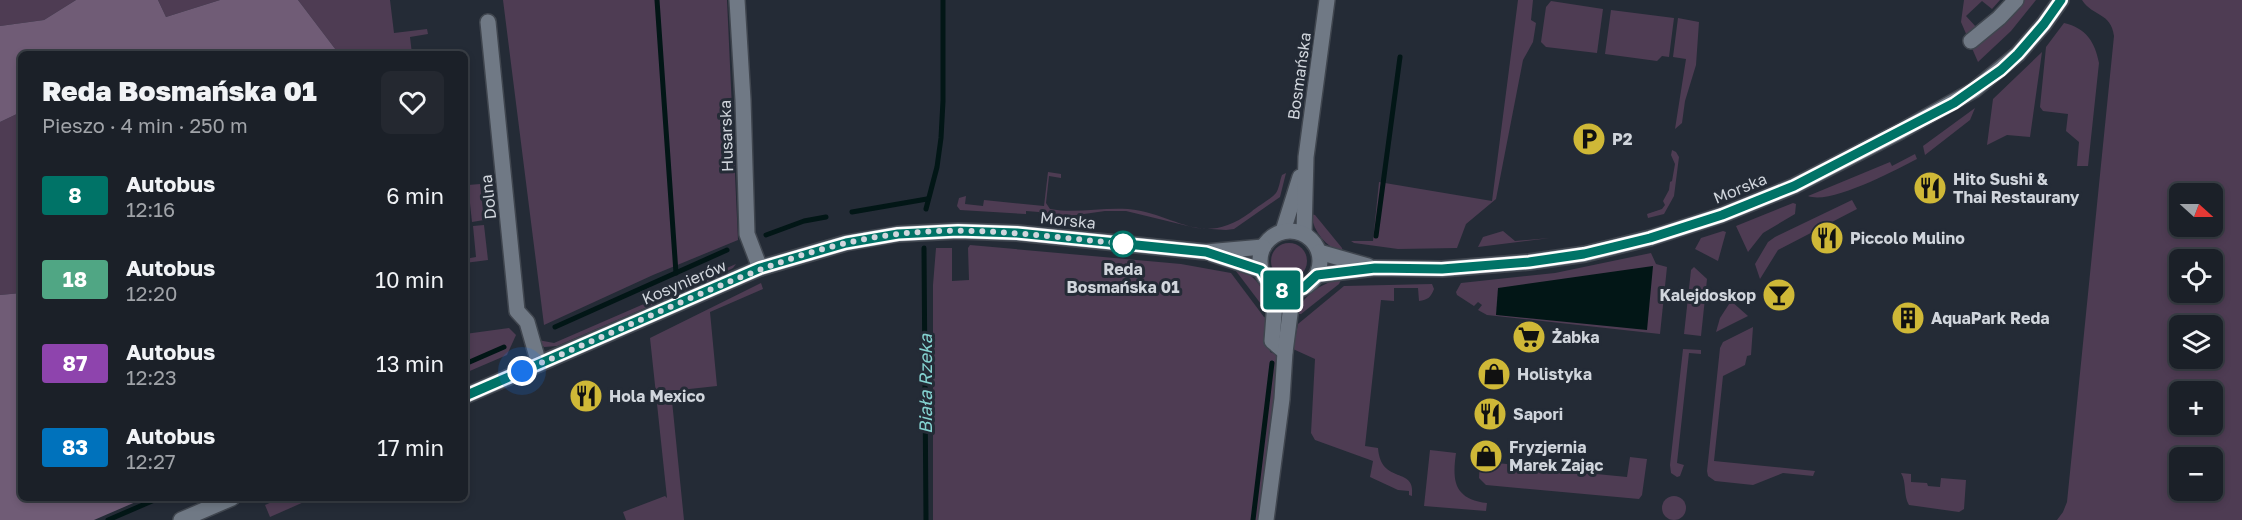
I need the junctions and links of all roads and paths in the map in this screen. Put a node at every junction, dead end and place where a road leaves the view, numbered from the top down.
1 (737, 0) edge
2 (1328, 0) edge
3 (2016, 0) edge
4 (2061, 0) edge
5 (488, 22) dead end
6 (1971, 41) dead end
7 (1306, 157) junction
8 (1283, 231) junction
9 (926, 232) joint
10 (1304, 233) junction
11 (1263, 247) junction
12 (1206, 252) junction
13 (1319, 252) junction
14 (760, 268) junction
15 (1375, 268) junction
16 (1261, 270) junction
17 (1317, 275) junction
18 (1276, 288) junction
19 (1293, 291) junction
20 (1281, 346) junction
21 (539, 364) junction
22 (468, 395) edge
23 (225, 501) edge
24 (181, 520) edge
25 (1266, 520) edge

1 - 14 main road, Husarska
2 - 7 main road, Bosmańska
3 - 6 main road
4 - 15 main road, Morska
5 - 21 main road, Dolna
7 - 8 main road, Bosmańska
7 - 10 main road, Bosmańska
8 - 10 main road
8 - 11 main road
9 - 12 main road, Morska
9 - 14 main road, Kosynierów
10 - 13 main road
11 - 12 main road, Morska
11 - 16 main road
12 - 16 main road, Morska
13 - 15 main road, Morska
13 - 17 main road
14 - 21 main road, Kosynierów
15 - 17 main road, Morska
16 - 18 main road
17 - 19 main road, Morska
18 - 19 main road
18 - 20 main road
19 - 20 main road
20 - 25 main road
21 - 22 main road, Kosynierów
23 - 24 main road

